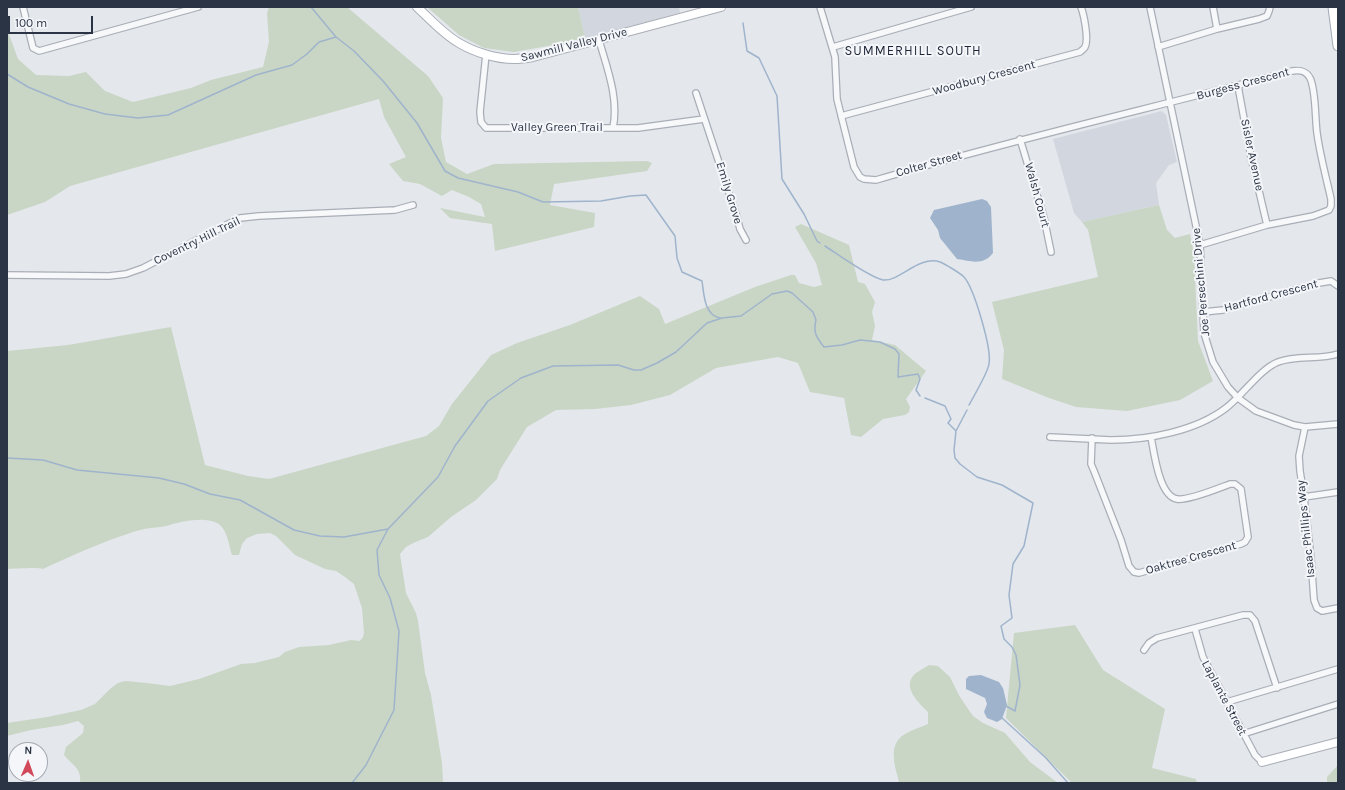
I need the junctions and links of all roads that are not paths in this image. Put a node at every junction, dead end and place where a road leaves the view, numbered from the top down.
1 (23, 7) edge
2 (198, 7) edge
3 (417, 7) edge
4 (820, 7) edge
5 (971, 7) edge
6 (1081, 7) edge
7 (1150, 7) edge
8 (1213, 7) edge
9 (1270, 7) edge
10 (1333, 7) edge
11 (716, 8) edge
12 (1217, 29) junction
13 (599, 40) junction
14 (1338, 46) edge
15 (833, 47) junction
16 (1158, 47) junction
17 (486, 54) junction
18 (1238, 86) junction
19 (696, 93) dead end
20 (1170, 103) junction
21 (841, 116) junction
22 (704, 119) junction
23 (613, 128) junction
24 (1020, 139) junction
25 (413, 205) dead end
26 (1267, 225) junction
27 (746, 240) dead end
28 (1200, 245) junction
29 (1051, 252) dead end
30 (7, 275) edge
31 (1338, 286) edge
32 (1203, 312) junction
33 (1338, 354) edge
34 (1238, 398) junction
35 (1338, 424) edge
36 (1305, 427) junction
37 (1151, 436) junction
38 (1050, 437) dead end
39 (1092, 438) junction
40 (1338, 492) edge
41 (1304, 497) junction
42 (1338, 608) edge
43 (1195, 629) junction
44 (1144, 650) dead end
45 (1338, 670) edge
46 (1277, 688) junction
47 (1227, 702) junction
48 (1338, 704) edge
49 (1243, 734) junction
50 (1338, 742) edge
51 (1262, 762) joint

1 - 2 street
3 - 17 street, Sawmill Valley Drive
4 - 15 street, Colter Street
5 - 15 street
6 - 21 street, Woodbury Crescent
7 - 16 street, Joe Persechini Drive
8 - 12 street
9 - 12 street
10 - 14 main road
11 - 13 street, Sawmill Valley Drive
12 - 16 street
13 - 17 street, Sawmill Valley Drive
13 - 23 street
15 - 21 street, Colter Street
16 - 20 street, Joe Persechini Drive
17 - 23 street, Valley Green Trail
18 - 20 street, Burgess Crescent
18 - 26 street, Sisler Avenue
18 - 26 street, Burgess Crescent
19 - 22 street
20 - 24 street, Colter Street
20 - 28 street, Joe Persechini Drive
21 - 24 street, Colter Street
22 - 23 street, Valley Green Trail
22 - 27 street, Emily Grove
24 - 29 street, Walsh Court
25 - 30 street, Coventry Hill Trail
26 - 28 street, Burgess Crescent
28 - 32 street, Joe Persechini Drive
31 - 32 street, Hartford Crescent
32 - 34 street, Joe Persechini Drive
33 - 34 street
34 - 36 street, Joe Persechini Drive
34 - 37 street
35 - 36 street, Joe Persechini Drive
36 - 41 street, Isaac Phillips Way
37 - 39 street
37 - 39 street, Oaktree Crescent
38 - 39 street
40 - 41 street
41 - 42 street, Isaac Phillips Way
43 - 44 street
43 - 46 street
43 - 47 street, Laplante Street
45 - 46 street
46 - 47 street
47 - 49 street, Laplante Street
48 - 49 street
49 - 51 street, Laplante Street
50 - 51 street

